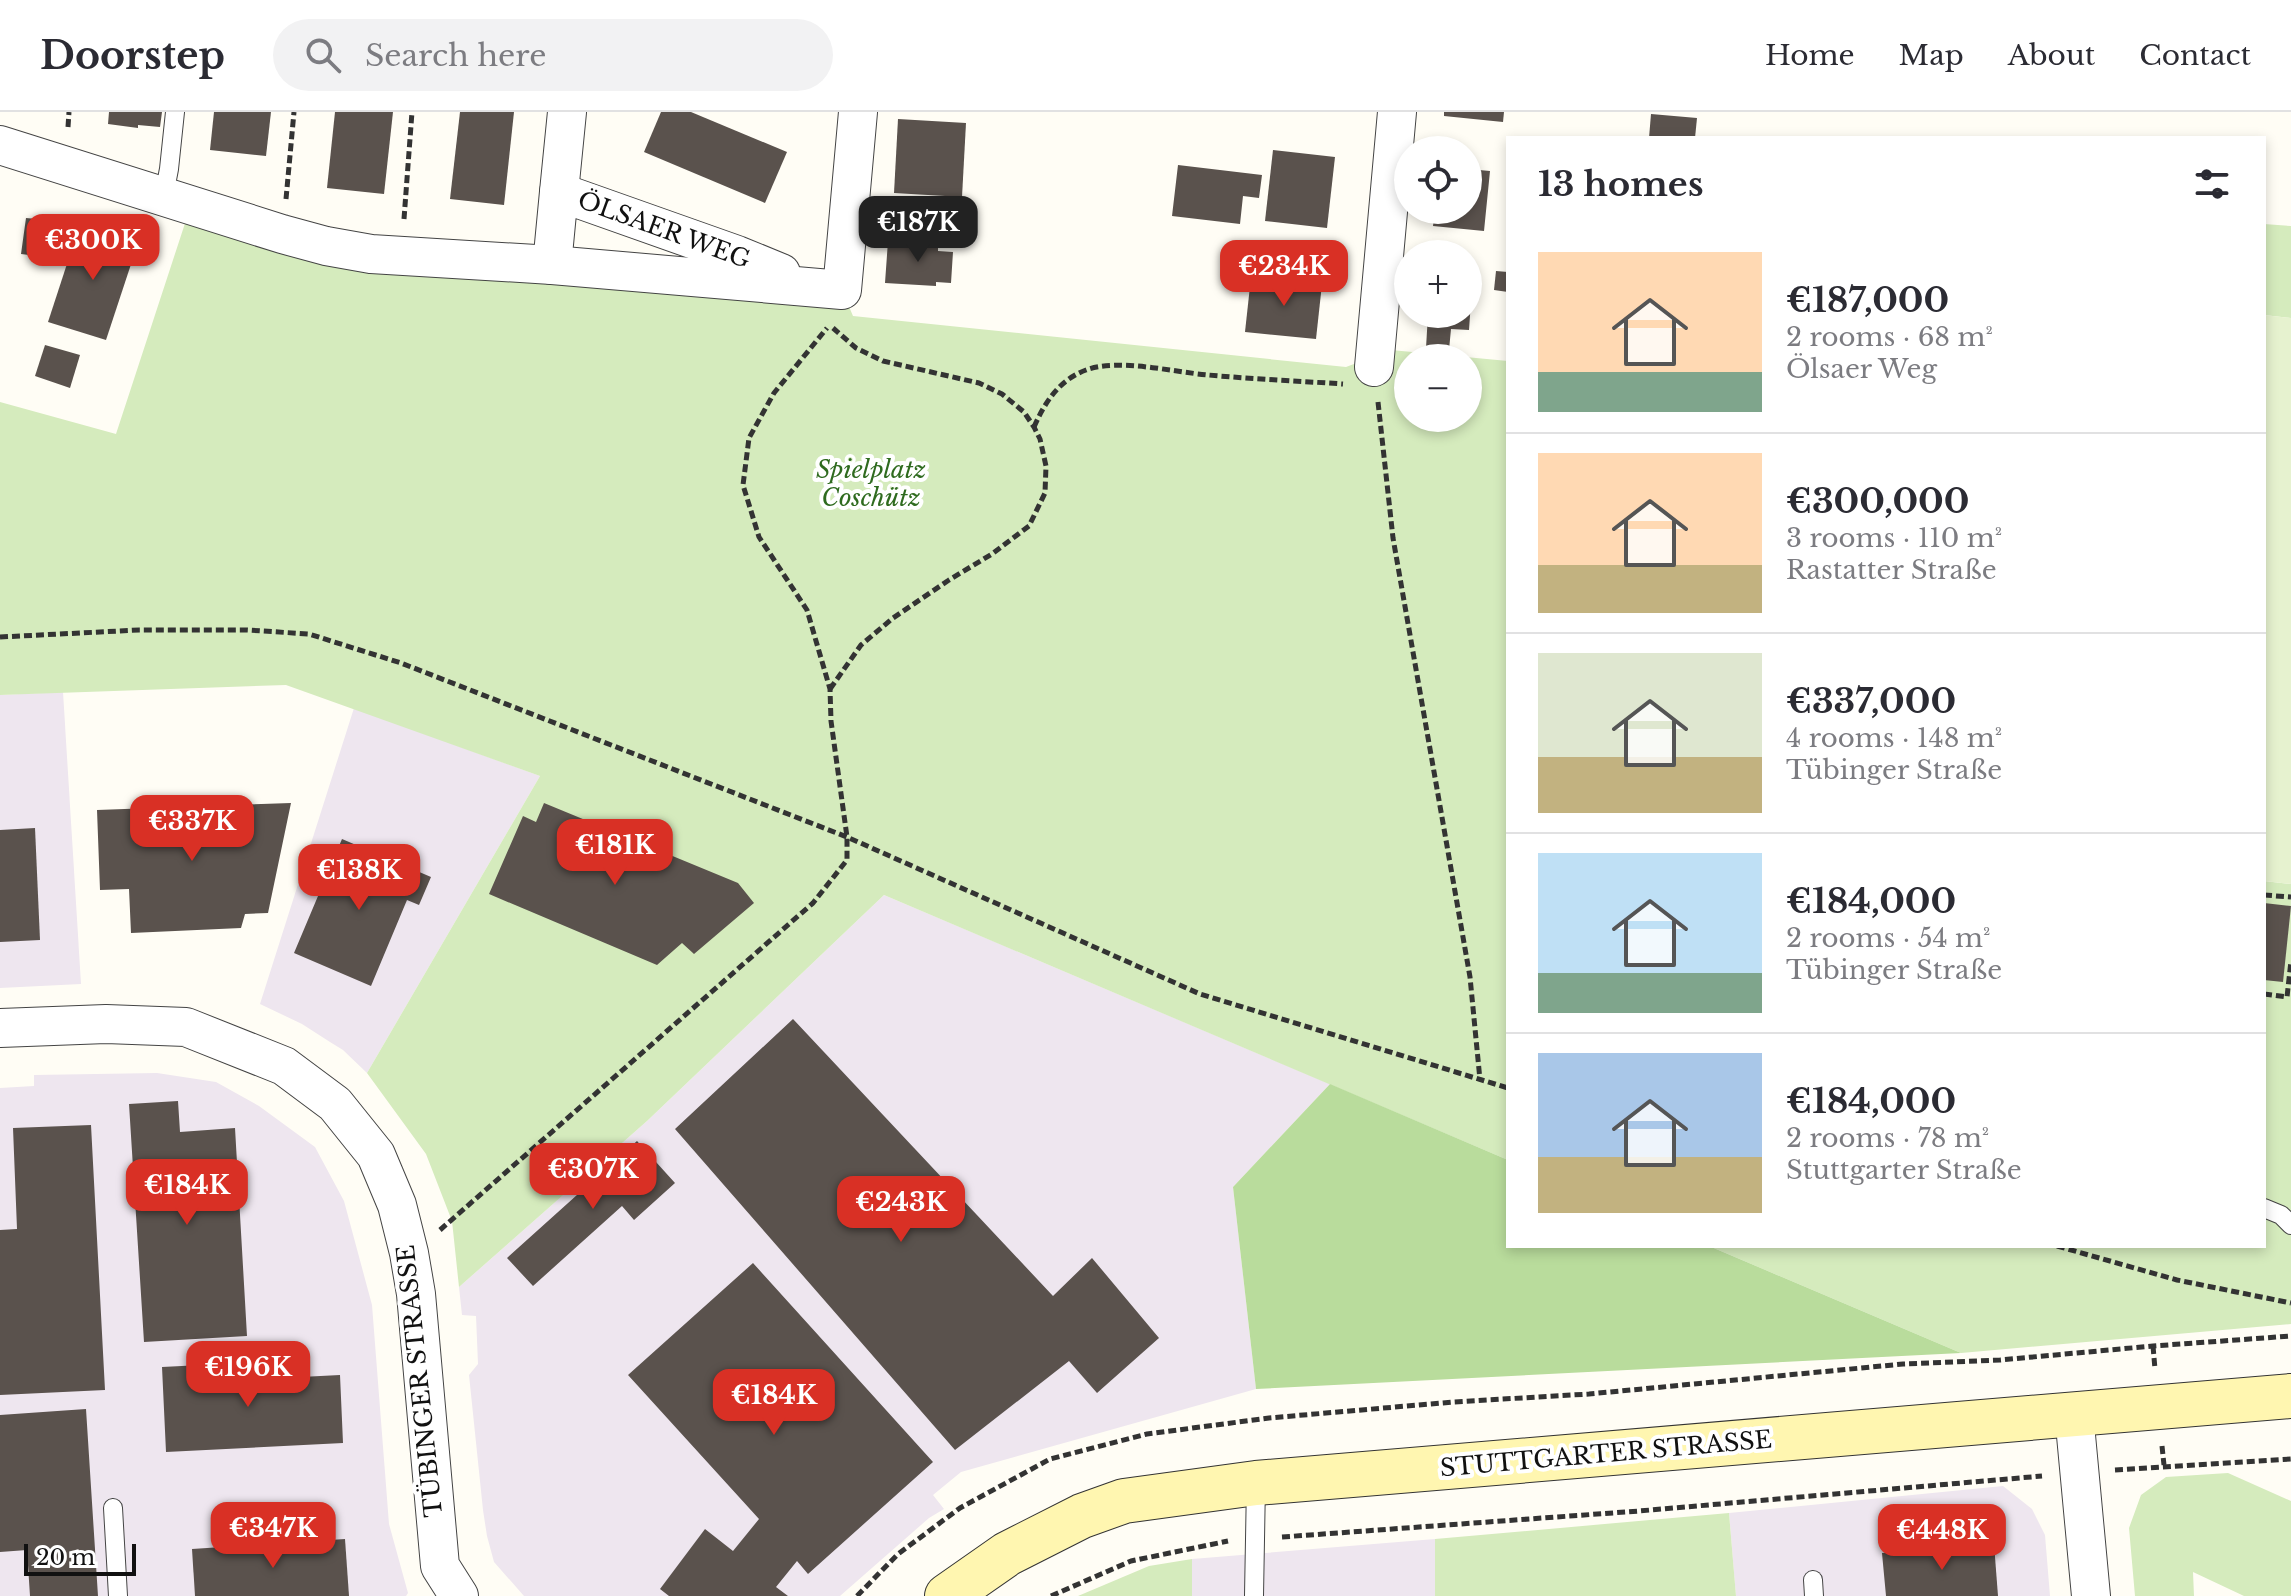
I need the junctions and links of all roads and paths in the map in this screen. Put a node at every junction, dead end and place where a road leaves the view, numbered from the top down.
1 (175, 112) edge
2 (294, 112) edge
3 (412, 112) edge
4 (567, 112) edge
5 (858, 112) edge
6 (1397, 112) edge
7 (0, 145) edge
8 (559, 192) junction
9 (164, 195) junction
10 (286, 201) dead end
11 (403, 226) dead end
12 (552, 265) junction
13 (818, 288) junction
14 (1374, 367) junction
15 (1034, 427) junction
16 (0, 637) edge
17 (830, 689) junction
18 (847, 837) junction
19 (2266, 895) edge
20 (2291, 897) edge
21 (2291, 961) edge
22 (2266, 994) edge
23 (0, 1028) edge
24 (1480, 1080) junction
25 (1506, 1087) edge
26 (2266, 1209) edge
27 (2291, 1225) edge
28 (2064, 1248) edge
29 (409, 1253) junction
30 (2291, 1303) edge
31 (2291, 1336) edge
32 (2291, 1396) edge
33 (2074, 1414) junction
34 (2291, 1459) edge
35 (2080, 1473) junction
36 (1256, 1483) junction
37 (113, 1508) dead end
38 (1256, 1539) junction
39 (118, 1596) edge
40 (459, 1596) edge
41 (857, 1596) edge
42 (947, 1596) edge
43 (1051, 1596) edge
44 (1254, 1596) edge
45 (2091, 1596) edge

1 - 9 lane
2 - 10 path
3 - 11 path
4 - 8 street
5 - 13 street
6 - 14 street
7 - 9 street
8 - 12 street, ÖLSAER WEG
8 - 13 street, ÖLSAER WEG
9 - 12 street
12 - 13 street, ÖLSAER WEG
14 - 15 path
14 - 24 path
15 - 17 path
15 - 17 path
16 - 18 path
17 - 18 path
18 - 24 path
18 - 29 path
19 - 20 path
21 - 22 path
23 - 29 street, TÜBINGER STRASSE
24 - 25 path
26 - 27 lane
28 - 30 path
29 - 40 street, TÜBINGER STRASSE
31 - 41 path
32 - 33 main road, STUTTGARTER STRASSE
33 - 35 street
33 - 36 main road, STUTTGARTER STRASSE
34 - 35 path
35 - 38 path
35 - 45 street
36 - 38 lane
36 - 42 main road, STUTTGARTER STRASSE
37 - 39 lane
38 - 43 path
38 - 44 lane

